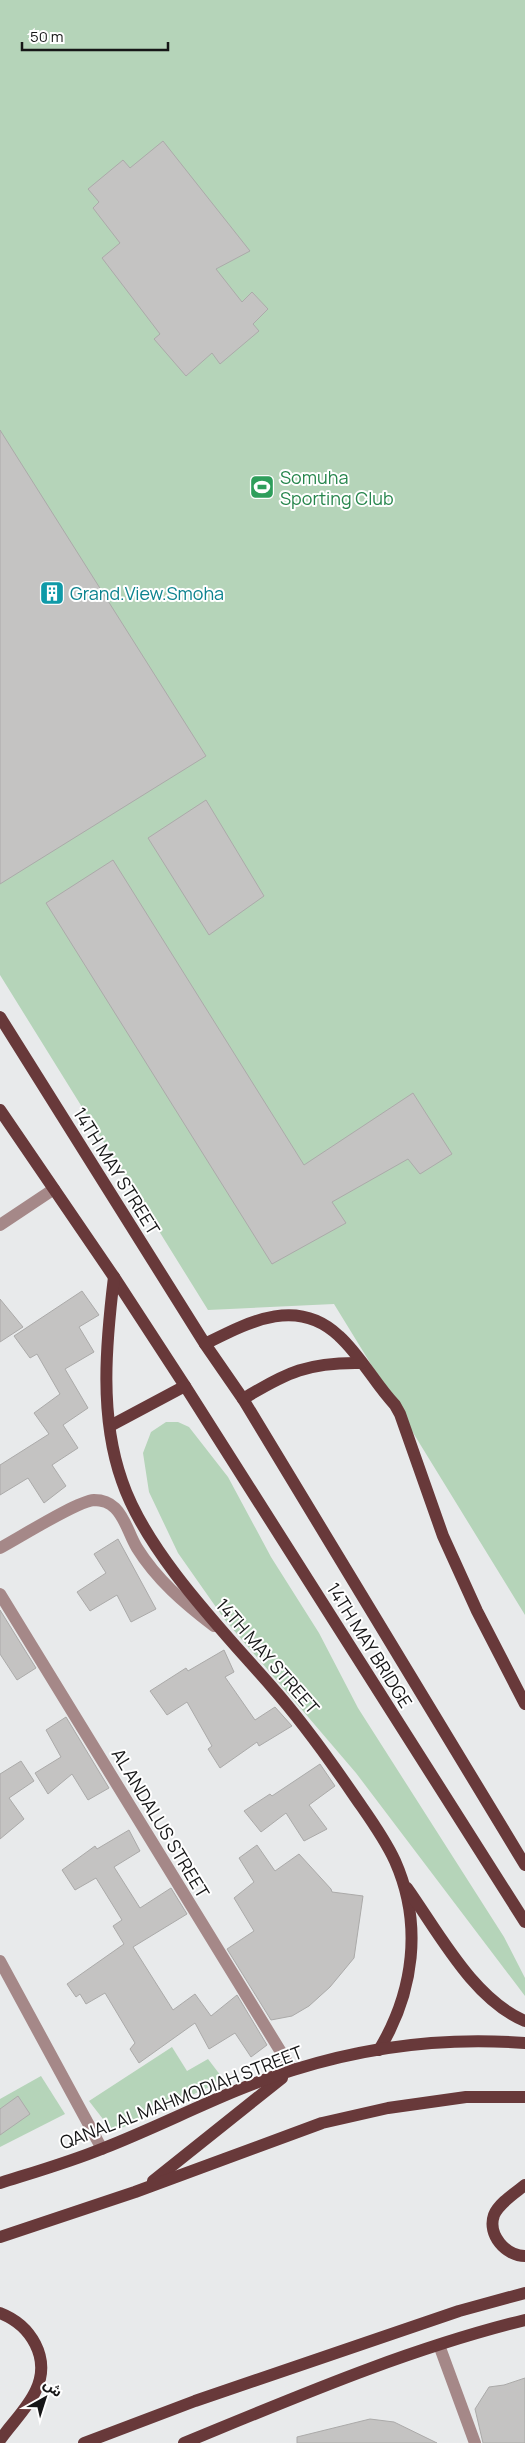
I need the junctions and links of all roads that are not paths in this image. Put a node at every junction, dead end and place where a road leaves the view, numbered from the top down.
1 (0, 1016) edge
2 (0, 1110) edge
3 (54, 1189) junction
4 (0, 1225) edge
5 (114, 1276) junction
6 (205, 1344) junction
7 (361, 1362) junction
8 (185, 1386) junction
9 (243, 1399) junction
10 (110, 1426) junction
11 (0, 1548) edge
12 (0, 1594) edge
13 (223, 1632) junction
14 (525, 1704) edge
15 (525, 1865) edge
16 (403, 1882) junction
17 (525, 1922) edge
18 (0, 1961) edge
19 (525, 2021) edge
20 (525, 2043) edge
21 (379, 2050) junction
22 (292, 2070) junction
23 (525, 2097) edge
24 (102, 2149) junction
25 (0, 2183) edge
26 (525, 2185) edge
27 (144, 2188) junction
28 (0, 2237) edge
29 (525, 2256) edge
30 (525, 2293) edge
31 (0, 2313) edge
32 (525, 2320) edge
33 (439, 2345) junction
34 (0, 2440) edge
35 (84, 2443) edge
36 (184, 2443) edge
37 (475, 2443) edge

1 - 6 main road, 14TH MAY STREET
2 - 3 main road
3 - 4 street
3 - 5 main road
5 - 8 main road
5 - 10 main road, 14TH MAY STREET
6 - 7 main road
6 - 9 main road, 14TH MAY STREET
7 - 9 main road
7 - 14 main road
8 - 10 main road
8 - 17 main road, 14TH MAY BRIDGE
9 - 15 main road, 14TH MAY BRIDGE
10 - 13 main road, 14TH MAY STREET
11 - 13 street
12 - 22 street, AL ANDALUS STREET
13 - 16 main road, 14TH MAY STREET
16 - 19 main road
16 - 21 main road, 14TH MAY STREET
18 - 24 street
20 - 21 main road, QANAL AL MAHMODIAH STREET
21 - 22 main road, QANAL AL MAHMODIAH STREET
22 - 24 main road, QANAL AL MAHMODIAH STREET
22 - 27 main road
23 - 27 main road
24 - 25 main road, QANAL AL MAHMODIAH STREET
26 - 29 main road
27 - 28 main road
30 - 35 main road
31 - 34 main road
32 - 33 main road
33 - 36 main road
33 - 37 street

